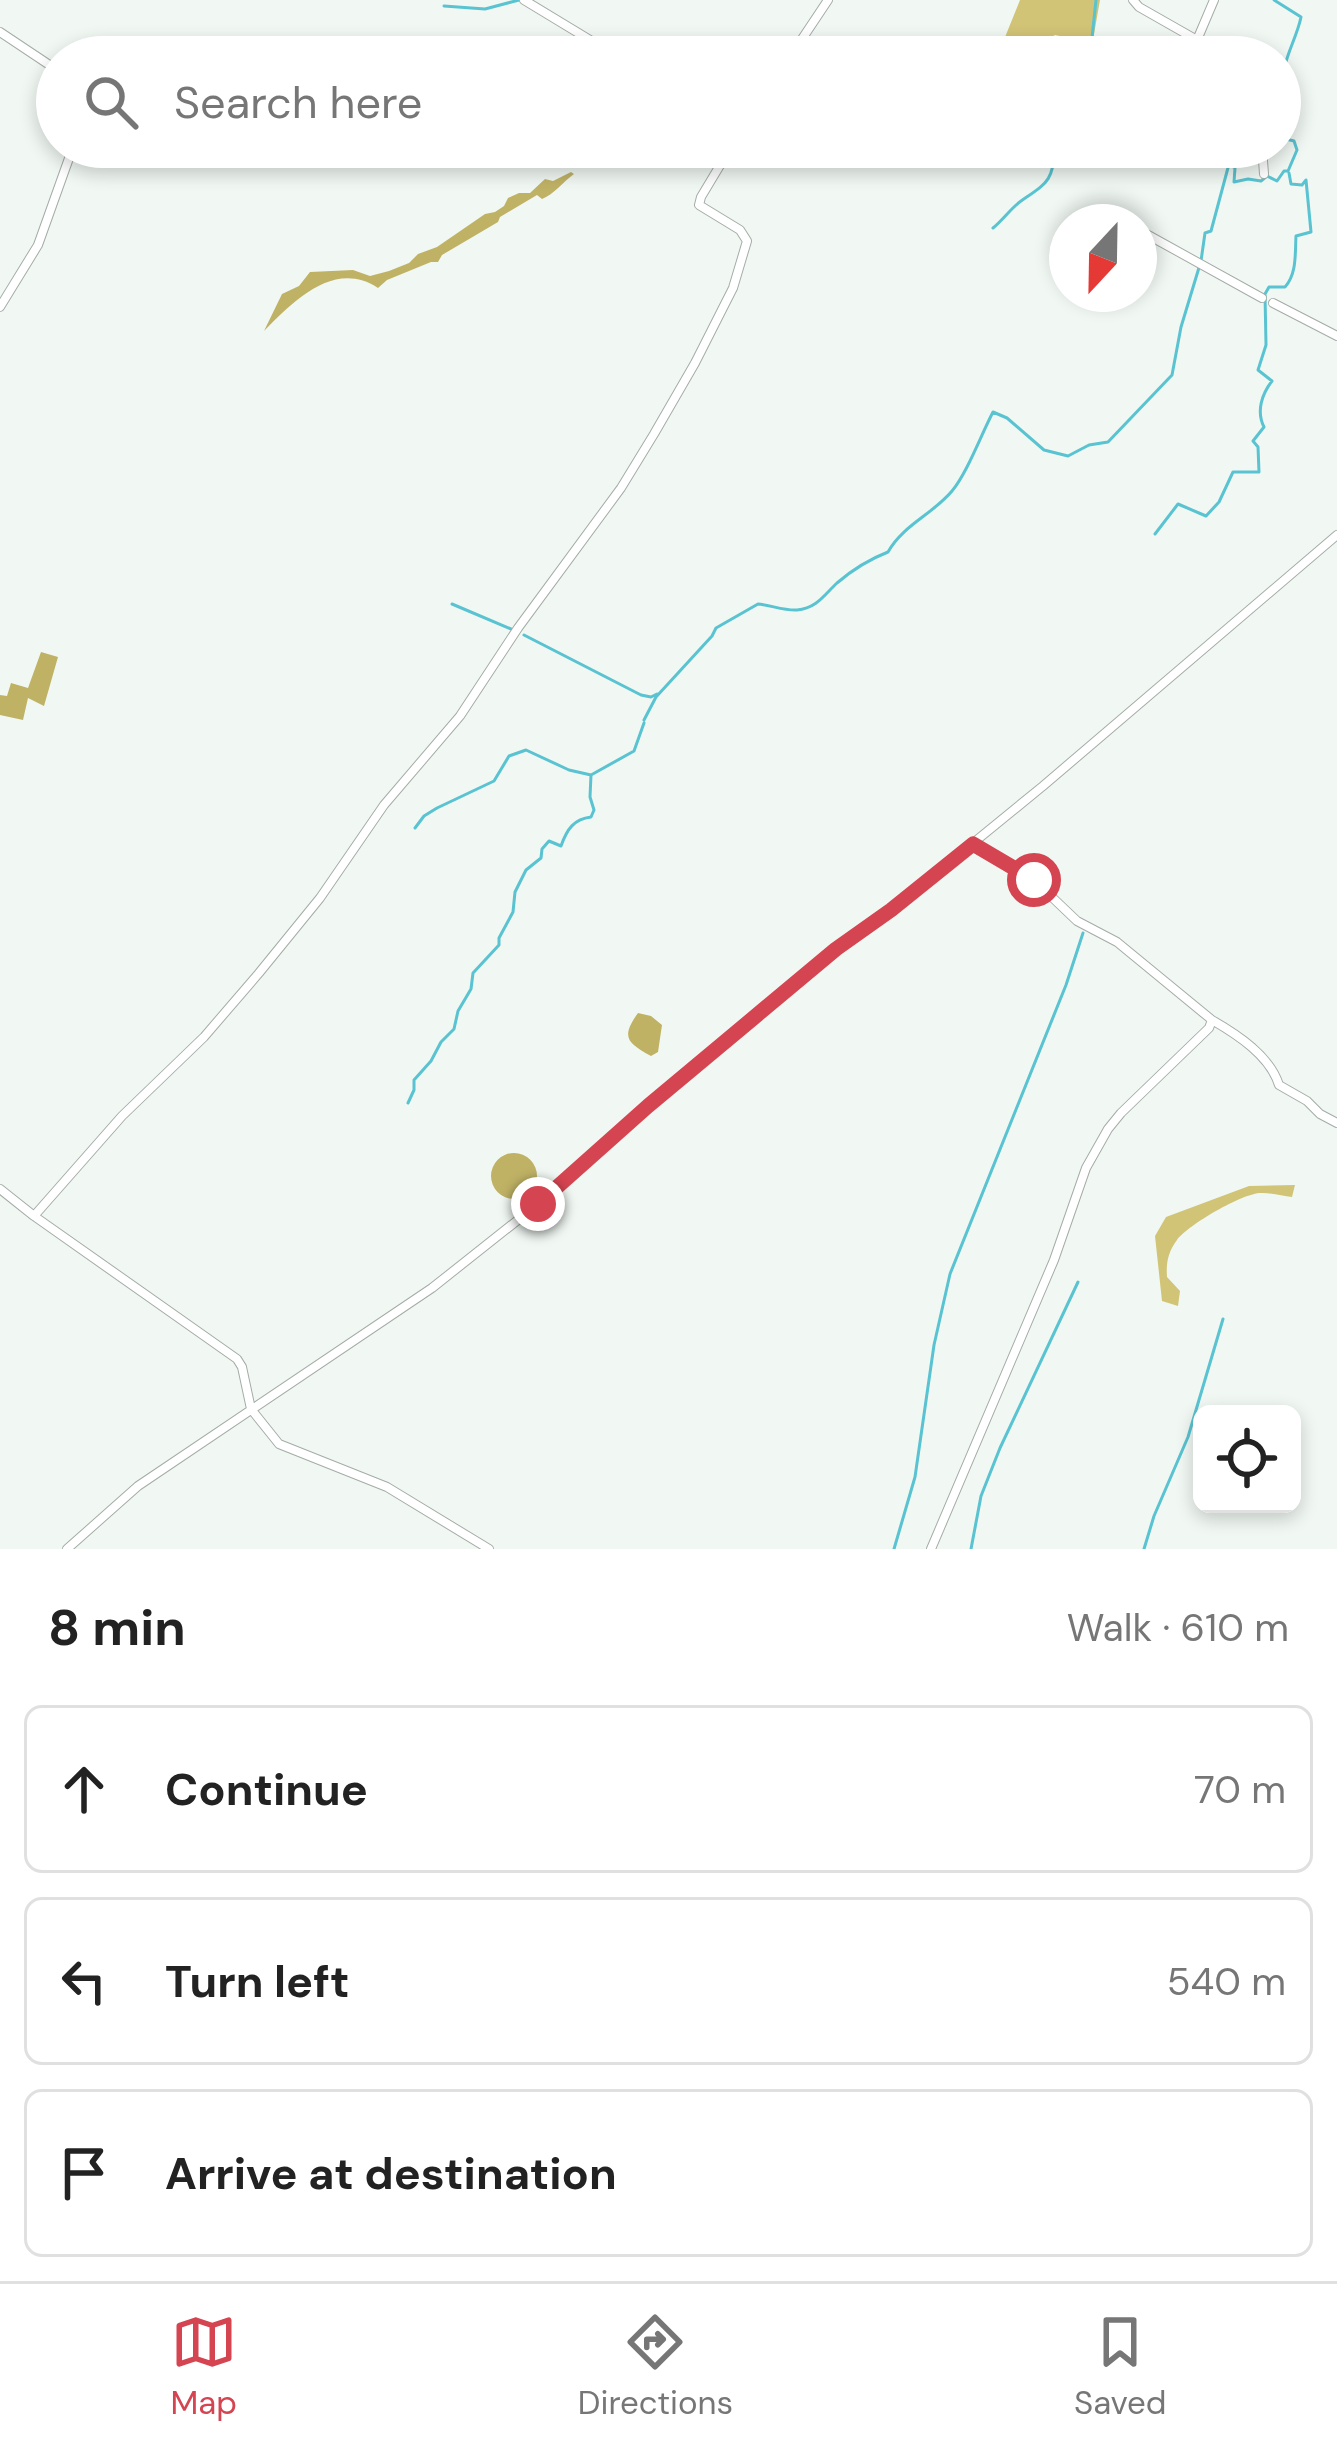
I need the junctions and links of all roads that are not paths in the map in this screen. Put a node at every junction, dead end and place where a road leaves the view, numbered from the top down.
1 (524, 0) edge
2 (828, 0) edge
3 (1133, 0) edge
4 (1214, 0) edge
5 (0, 32) edge
6 (583, 36) edge
7 (804, 36) edge
8 (1190, 36) edge
9 (1199, 36) edge
10 (36, 56) edge
11 (66, 168) edge
12 (718, 168) edge
13 (1264, 168) edge
14 (1264, 174) dead end
15 (1157, 240) edge
16 (1262, 298) dead end
17 (1273, 303) dead end
18 (0, 308) edge
19 (1337, 337) edge
20 (1337, 535) edge
21 (973, 844) junction
22 (1212, 1020) junction
23 (1337, 1123) edge
24 (0, 1189) edge
25 (34, 1216) junction
26 (251, 1408) junction
27 (67, 1549) edge
28 (489, 1549) edge
29 (931, 1549) edge

1 - 6 street
2 - 7 street
3 - 8 street
4 - 9 street
5 - 10 street
11 - 18 street
12 - 25 street
13 - 14 street
15 - 16 street
17 - 19 street
20 - 21 street
21 - 22 street
21 - 26 street
22 - 23 street
22 - 29 street
24 - 25 street
25 - 26 street
26 - 27 street
26 - 28 street

